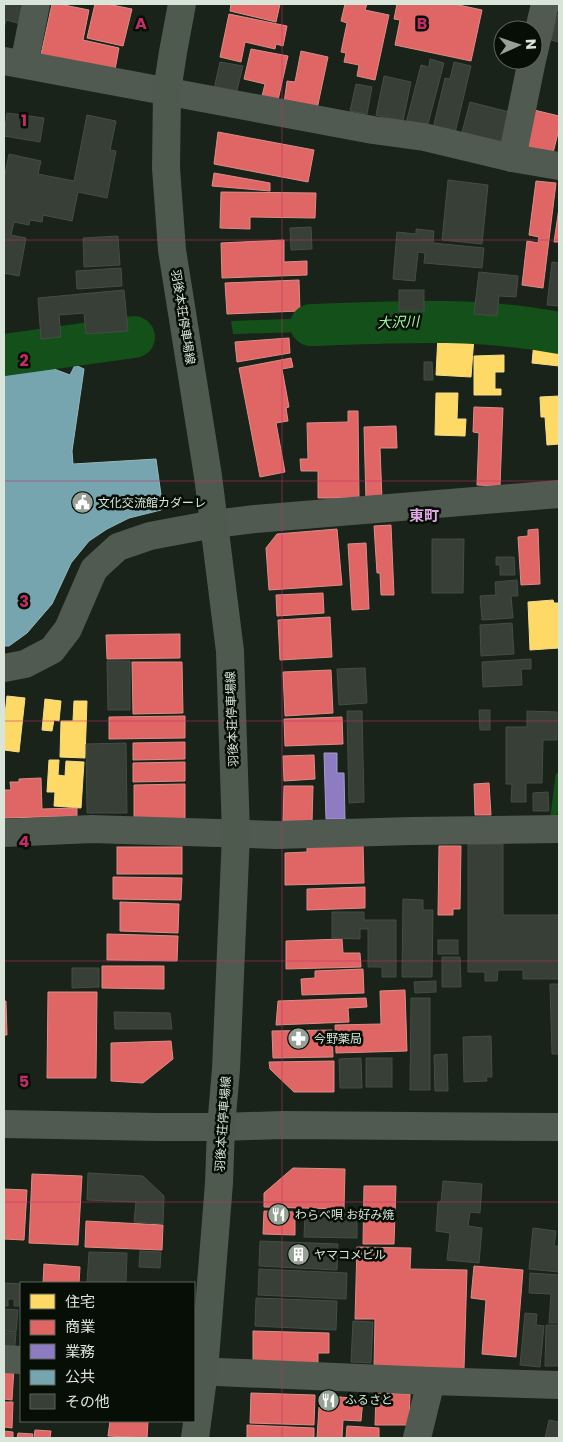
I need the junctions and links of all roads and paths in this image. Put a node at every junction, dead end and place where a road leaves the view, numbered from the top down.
1 (36, 4) edge
2 (182, 4) edge
3 (545, 4) edge
4 (541, 20) edge
5 (14, 62) edge
6 (530, 70) edge
7 (167, 91) junction
8 (512, 158) junction
9 (559, 166) edge
10 (559, 494) edge
11 (214, 524) junction
12 (4, 668) edge
13 (559, 829) edge
14 (4, 833) edge
15 (236, 834) junction
16 (4, 1124) edge
17 (222, 1127) junction
18 (559, 1127) edge
19 (4, 1359) edge
20 (20, 1360) edge
21 (199, 1371) edge
22 (431, 1381) junction
23 (559, 1385) edge
24 (195, 1438) edge
25 (417, 1438) edge

1 - 5 street
2 - 7 main road, 羽後本荘停車場線
3 - 4 street
5 - 7 street
6 - 8 street
7 - 8 street
7 - 11 main road, 羽後本荘停車場線
8 - 9 street
10 - 11 street
11 - 12 street
11 - 15 main road, 羽後本荘停車場線
13 - 15 street
14 - 15 street
15 - 17 main road, 羽後本荘停車場線
16 - 17 street
17 - 18 street
17 - 21 main road, 羽後本荘停車場線
19 - 20 street
21 - 22 street
21 - 24 main road, 羽後本荘停車場線
22 - 23 street
22 - 25 street

